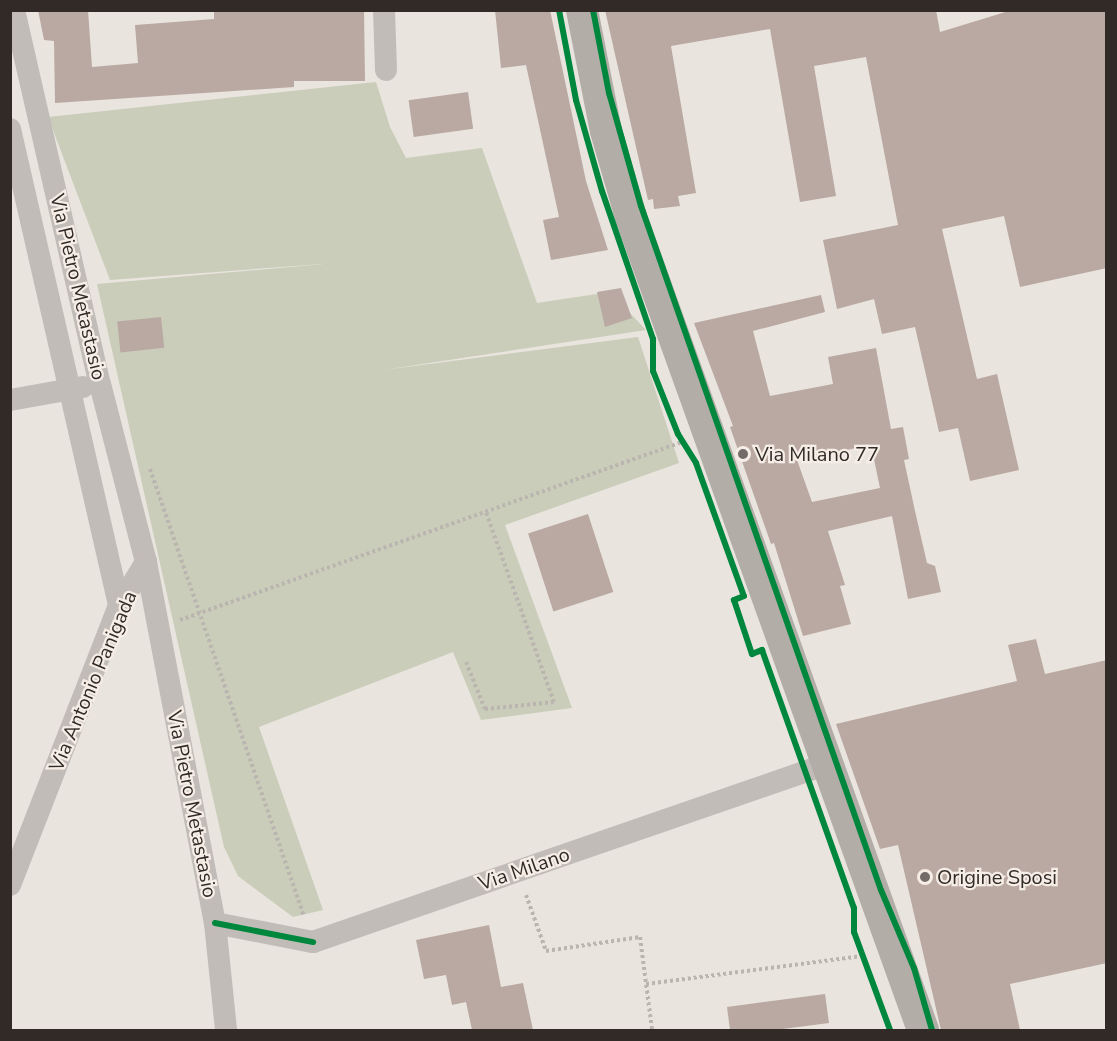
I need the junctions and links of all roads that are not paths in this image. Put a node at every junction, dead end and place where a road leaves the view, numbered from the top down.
1 (14, 10) edge
2 (384, 10) edge
3 (582, 10) edge
4 (386, 70) dead end
5 (10, 129) edge
6 (100, 384) junction
7 (70, 390) junction
8 (10, 400) edge
9 (146, 562) junction
10 (119, 606) junction
11 (163, 650) joint
12 (830, 763) junction
13 (10, 885) edge
14 (215, 922) junction
15 (226, 1030) edge
16 (923, 1030) edge

1 - 6 street, Via Pietro Metastasio
2 - 4 street
3 - 12 main road
5 - 7 street, Via Pietro Metastasio
6 - 7 street
6 - 9 street, Via Pietro Metastasio
7 - 8 street
7 - 10 street, Via Pietro Metastasio
9 - 10 street, Via Antonio Panigada
9 - 11 street, Via Antonio Panigada
10 - 13 street, Via Antonio Panigada
11 - 14 street, Via Pietro Metastasio
12 - 14 street, Via Milano
12 - 16 main road
14 - 15 street, Via Pietro Metastasio

